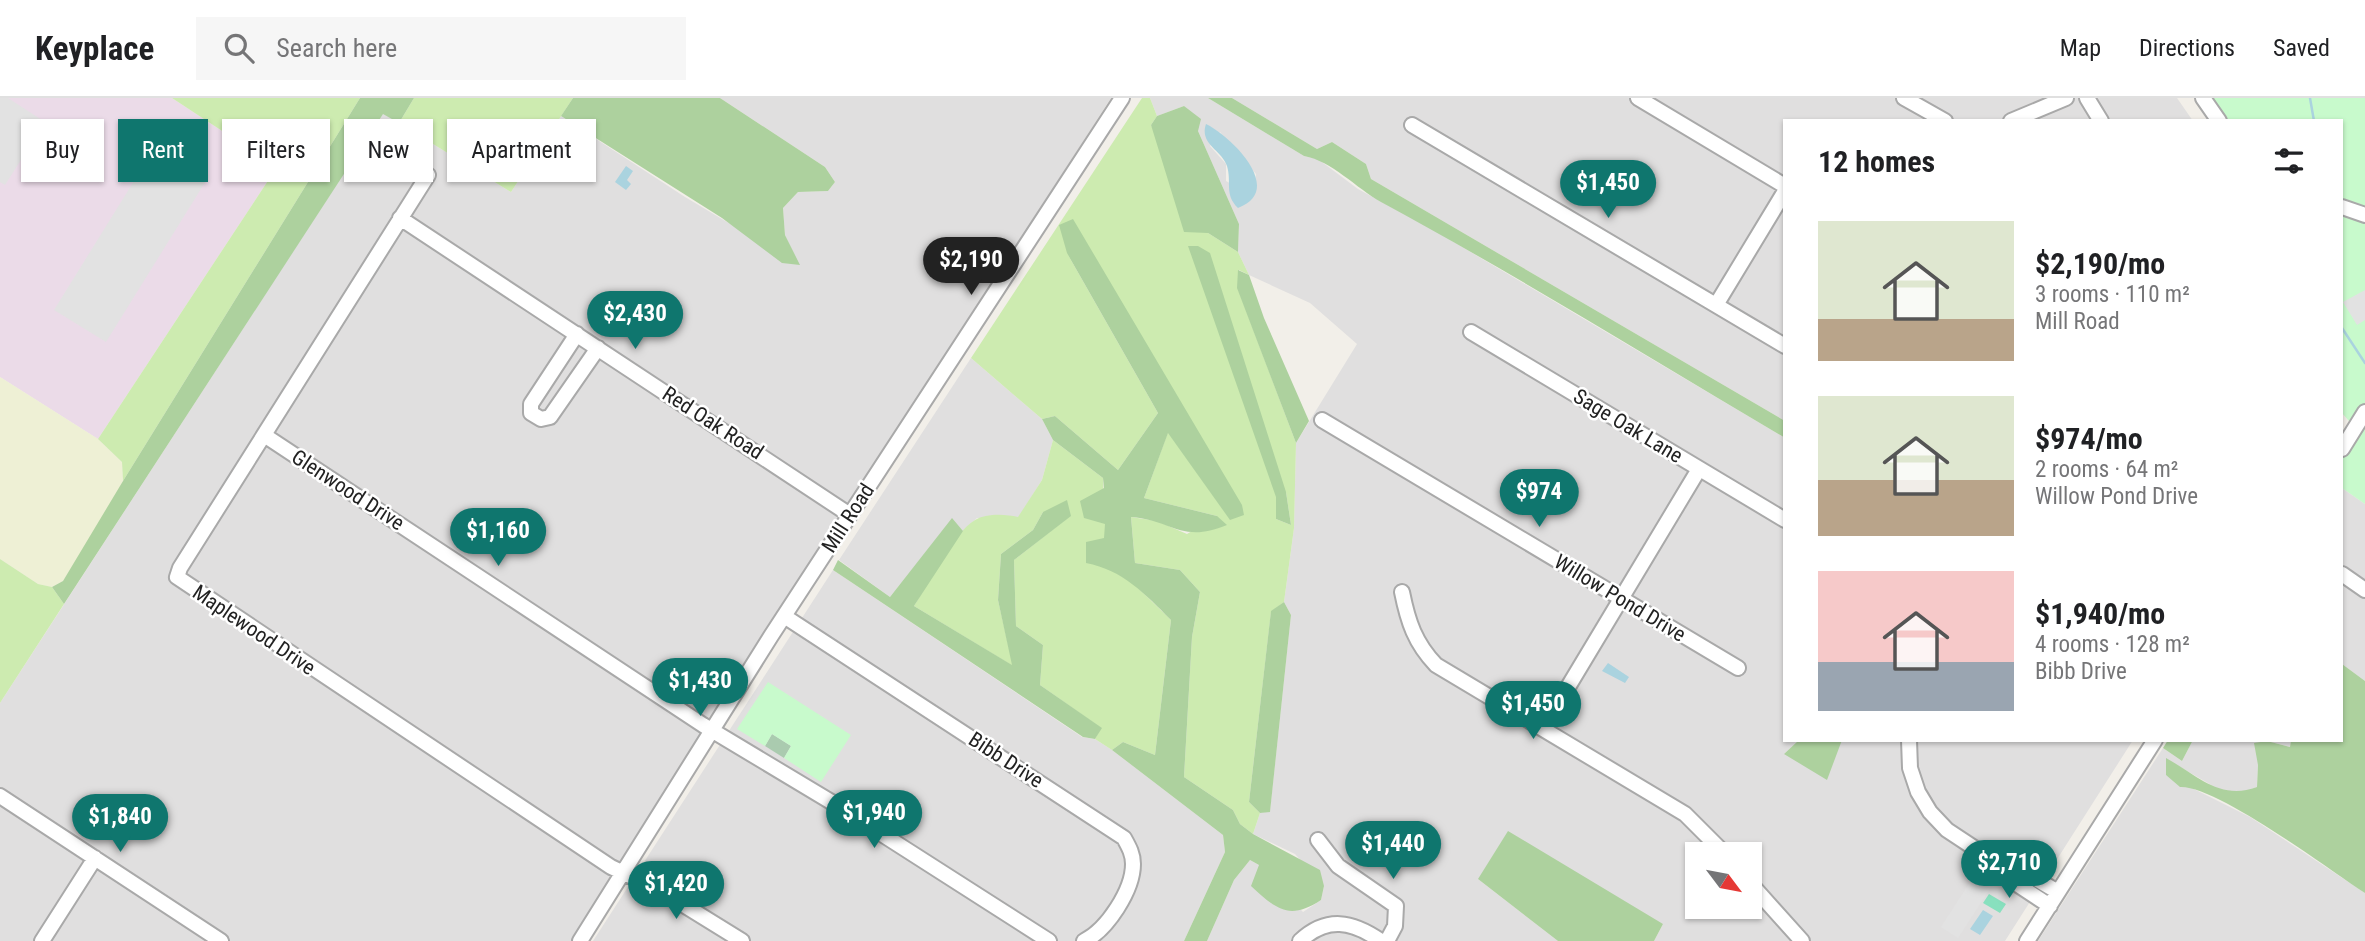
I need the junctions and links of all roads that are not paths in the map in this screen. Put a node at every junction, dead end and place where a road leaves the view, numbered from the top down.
1 (1122, 98) edge
2 (1638, 98) edge
3 (1905, 98) edge
4 (2066, 98) edge
5 (2087, 98) edge
6 (2203, 98) edge
7 (1942, 119) edge
8 (2016, 119) edge
9 (2100, 119) edge
10 (2218, 119) edge
11 (1412, 125) dead end
12 (423, 182) edge
13 (1783, 187) edge
14 (1783, 191) edge
15 (2343, 207) edge
16 (2365, 215) edge
17 (400, 218) junction
18 (1716, 305) junction
19 (1471, 332) dead end
20 (578, 334) junction
21 (1783, 345) edge
22 (598, 348) junction
23 (2365, 412) edge
24 (1322, 420) dead end
25 (264, 435) junction
26 (2343, 447) edge
27 (1699, 469) junction
28 (850, 515) junction
29 (1783, 519) edge
30 (2343, 575) edge
31 (2365, 590) edge
32 (1402, 592) dead end
33 (1620, 598) junction
34 (784, 616) junction
35 (1738, 668) dead end
36 (1544, 727) junction
37 (712, 731) junction
38 (1909, 742) edge
39 (2154, 742) edge
40 (0, 796) edge
41 (1318, 840) dead end
42 (1713, 842) edge
43 (95, 858) junction
44 (2000, 865) junction
45 (623, 873) junction
46 (2058, 892) junction
47 (1762, 896) edge
48 (2050, 906) junction
49 (42, 941) edge
50 (221, 941) edge
51 (580, 941) edge
52 (742, 941) edge
53 (1049, 941) edge
54 (1084, 941) edge
55 (1300, 941) edge
56 (1384, 941) edge
57 (1802, 941) edge
58 (2027, 941) edge

1 - 28 street, Mill Road
2 - 13 street
3 - 7 street
4 - 8 street
5 - 9 street
6 - 10 street
11 - 18 street
12 - 17 street, Maplewood Drive
14 - 18 street
15 - 16 street
17 - 20 street, Red Oak Road
17 - 25 street, Maplewood Drive
18 - 21 street
19 - 27 street, Sage Oak Lane
20 - 22 street, Red Oak Road
20 - 22 street
22 - 28 street, Red Oak Road
23 - 26 street
24 - 33 street, Willow Pond Drive
25 - 37 street, Glenwood Drive
25 - 45 street, Maplewood Drive
27 - 29 street, Sage Oak Lane
27 - 33 street
28 - 34 street, Mill Road
30 - 31 street
32 - 36 street
33 - 35 street, Willow Pond Drive
33 - 36 street
34 - 37 street, Mill Road
34 - 54 street, Bibb Drive
36 - 42 street
37 - 45 street, Mill Road
37 - 53 street
38 - 44 street
39 - 46 street
40 - 43 street
41 - 56 street
43 - 49 street
43 - 50 street
44 - 46 street
44 - 48 street
45 - 51 street, Mill Road
45 - 52 street
46 - 48 street
47 - 57 street
48 - 58 street
55 - 56 street

